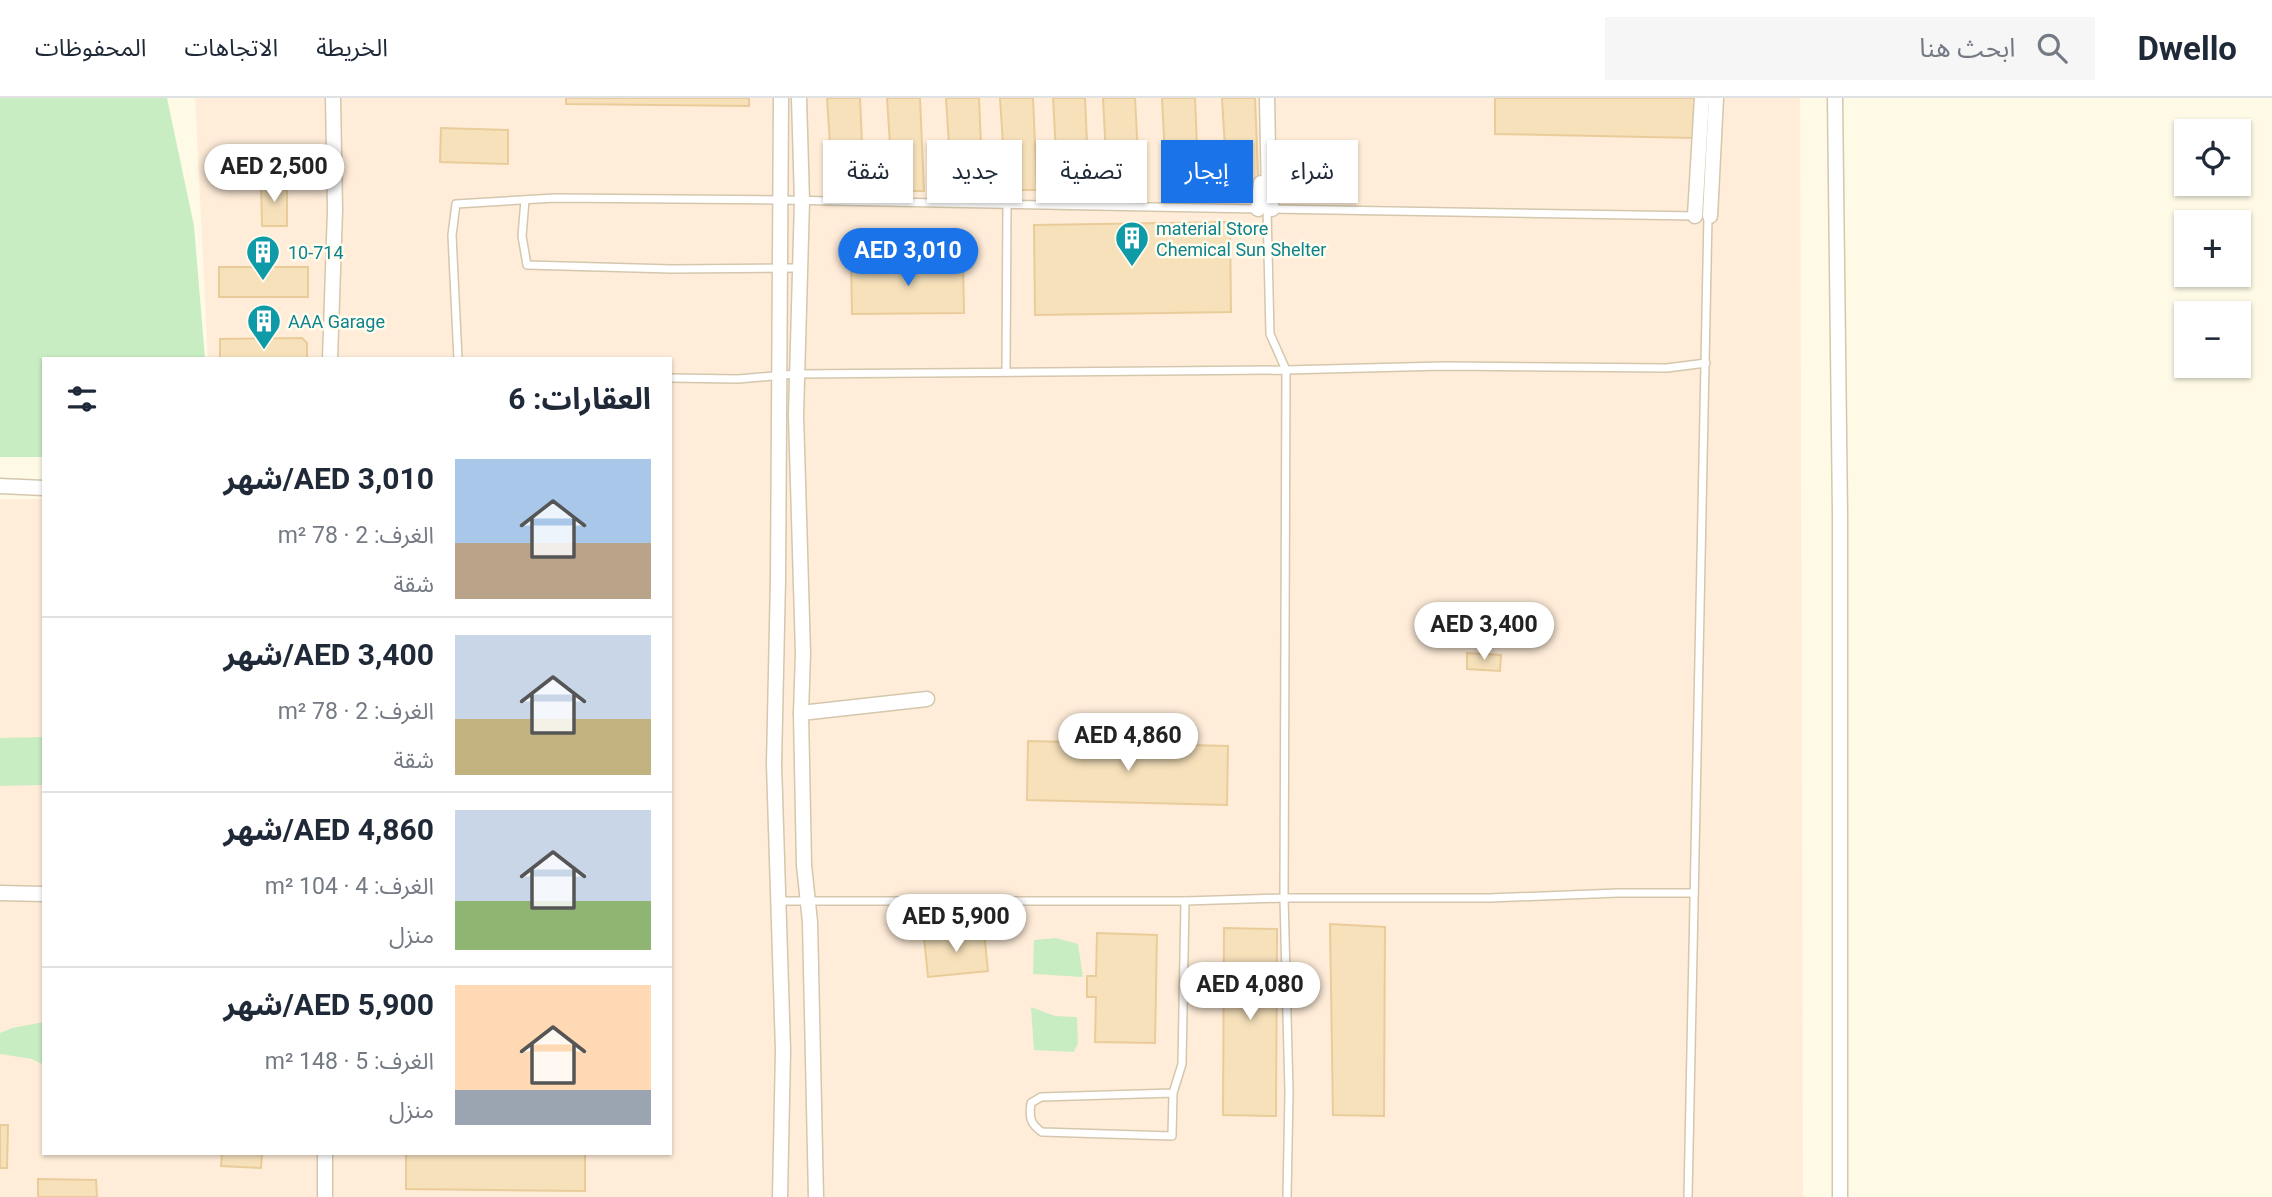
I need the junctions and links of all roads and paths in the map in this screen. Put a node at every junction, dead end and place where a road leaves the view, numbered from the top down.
1 (333, 98) edge
2 (781, 98) edge
3 (799, 98) edge
4 (1258, 98) edge
5 (1267, 98) edge
6 (1702, 98) edge
7 (1716, 98) edge
8 (1835, 98) edge
9 (525, 200) junction
10 (781, 200) junction
11 (802, 201) junction
12 (1007, 204) junction
13 (1266, 209) junction
14 (1703, 216) junction
15 (780, 268) junction
16 (800, 268) junction
17 (330, 357) edge
18 (458, 357) edge
19 (1706, 363) junction
20 (1286, 370) junction
21 (1006, 372) junction
22 (796, 374) junction
23 (778, 375) junction
24 (672, 378) edge
25 (0, 486) edge
26 (42, 488) edge
27 (927, 699) dead end
28 (801, 713) junction
29 (0, 893) edge
30 (1695, 893) junction
31 (42, 894) edge
32 (1284, 898) junction
33 (779, 901) junction
34 (809, 901) junction
35 (1185, 901) junction
36 (1173, 1093) junction
37 (325, 1155) edge
38 (325, 1197) edge
39 (780, 1197) edge
40 (816, 1197) edge
41 (1287, 1197) edge
42 (1688, 1197) edge
43 (1840, 1197) edge

1 - 17 street
2 - 10 street
3 - 11 street
4 - 13 street
5 - 13 street
6 - 14 street
7 - 14 street
8 - 43 street
9 - 10 lane
9 - 15 lane
9 - 18 lane
10 - 11 lane
10 - 15 street
11 - 12 lane
11 - 16 street
12 - 13 lane
12 - 21 lane
13 - 14 lane
13 - 20 lane
14 - 19 lane
15 - 16 lane
15 - 23 street
16 - 22 street
19 - 20 lane
19 - 30 lane
20 - 21 lane
20 - 32 lane
21 - 22 lane
22 - 23 lane
22 - 28 street
23 - 24 lane
23 - 33 street
25 - 26 street
27 - 28 street
28 - 34 street
29 - 31 street
30 - 32 lane
30 - 42 lane
32 - 35 lane
32 - 41 lane
33 - 34 lane
33 - 39 street
34 - 35 lane
34 - 40 street
35 - 36 lane
36 - 36 lane
37 - 38 street

